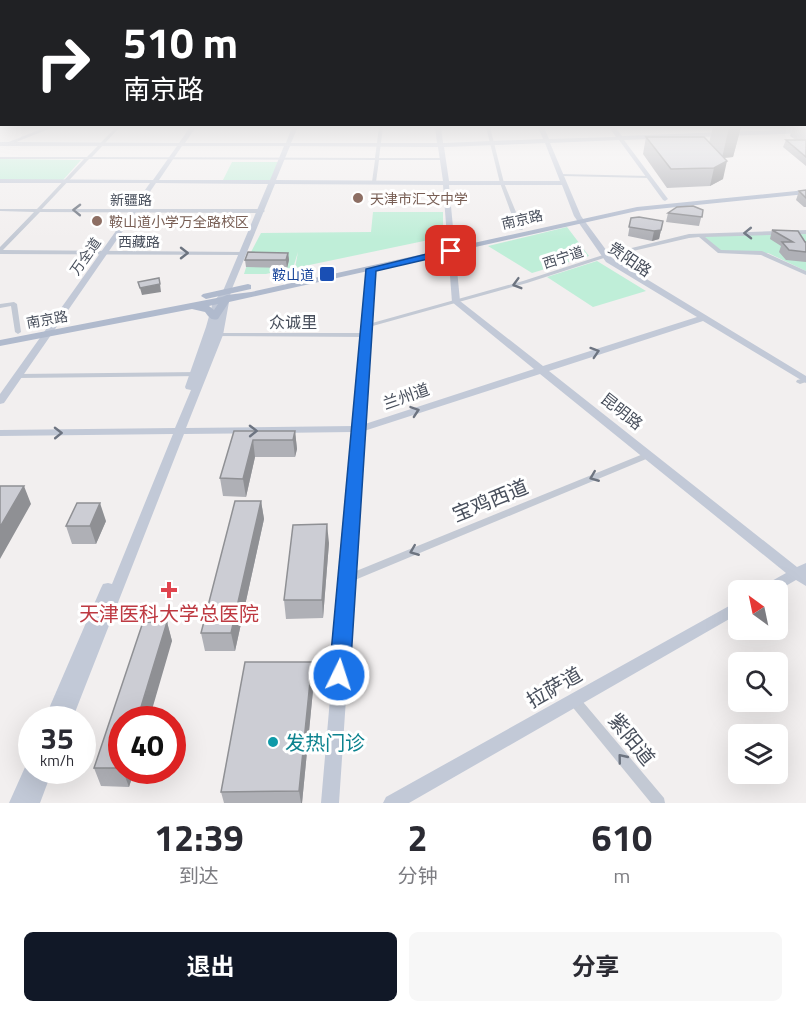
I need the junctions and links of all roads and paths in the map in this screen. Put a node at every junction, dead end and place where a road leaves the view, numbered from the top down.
1 (81, 164) edge
2 (168, 164) edge
3 (281, 164) edge
4 (376, 164) edge
5 (444, 164) edge
6 (498, 164) edge
7 (558, 164) edge
8 (640, 164) edge
9 (562, 175) junction
10 (649, 177) junction
11 (0, 181) edge
12 (66, 182) junction
13 (154, 182) junction
14 (274, 182) junction
15 (374, 182) junction
16 (446, 182) junction
17 (502, 183) junction
18 (565, 183) junction
19 (806, 187) edge
20 (806, 192) edge
21 (665, 200) junction
22 (0, 210) edge
23 (39, 210) junction
24 (134, 211) junction
25 (262, 211) junction
26 (579, 219) junction
27 (520, 229) junction
28 (806, 232) edge
29 (699, 234) junction
30 (451, 247) junction
31 (0, 251) edge
32 (104, 253) junction
33 (242, 253) junction
34 (602, 257) junction
35 (371, 269) junction
36 (806, 273) edge
37 (253, 290) junction
38 (456, 302) junction
39 (223, 303) junction
40 (0, 306) edge
41 (700, 318) junction
42 (50, 330) junction
43 (367, 331) junction
44 (18, 332) junction
45 (218, 335) junction
46 (0, 336) edge
47 (0, 343) edge
48 (539, 369) junction
49 (199, 374) junction
50 (18, 376) junction
51 (805, 381) edge
52 (0, 402) edge
53 (359, 429) junction
54 (177, 431) junction
55 (0, 434) edge
56 (648, 455) junction
57 (803, 574) edge
58 (346, 579) junction
59 (788, 581) edge
60 (728, 613) edge
61 (574, 700) junction
62 (58, 706) edge
63 (69, 706) edge
64 (26, 784) edge
65 (38, 784) edge
66 (18, 803) edge
67 (31, 803) edge
68 (330, 803) edge
69 (392, 803) edge
70 (659, 803) edge

1 - 12 street
2 - 13 street, 万全道
3 - 14 street
4 - 15 street
5 - 16 street
6 - 17 street
7 - 9 street, 贵阳路
8 - 10 street
9 - 10 street
9 - 18 street, 贵阳路
10 - 21 street
11 - 12 street
12 - 13 street
12 - 23 street
13 - 14 street
13 - 24 street, 万全道
14 - 15 street
14 - 25 street
15 - 16 street
16 - 17 street
16 - 30 street
17 - 18 street
17 - 27 street
18 - 26 street, 贵阳路
19 - 21 main road, 南京路
20 - 26 main road, 南京路
21 - 26 main road, 南京路
22 - 23 street, 新疆路
24 -> 23 street, 新疆路
23 - 31 street
24 - 25 street, 新疆路
24 - 32 street, 万全道
25 - 33 street
26 - 27 main road, 南京路
26 - 30 main road, 南京路
26 - 34 street, 贵阳路
27 - 30 main road, 南京路
28 -> 29 street, 西宁道
29 - 34 street, 西宁道
29 - 36 street
30 - 35 main road, 南京路
30 - 37 main road, 南京路
30 - 38 street
31 - 32 street, 西藏路
32 -> 33 street, 西藏路
32 - 42 street, 万全道
33 - 39 street
34 -> 38 street, 西宁道
34 - 41 street, 贵阳路
35 - 37 main road, 南京路
35 - 43 street
37 - 39 main road, 南京路
37 - 39 street
38 - 43 street, 西宁道
38 - 48 street, 昆明路
39 - 42 main road, 南京路
39 - 42 main road, 南京路
39 - 45 street
39 - 49 street
40 - 44 street
48 -> 41 street, 兰州道
41 - 51 street, 贵阳路
42 - 44 main road, 南京路
42 - 47 main road, 南京路
42 - 50 street, 万全道
43 - 45 street, 众诚里
43 - 53 street
44 - 46 main road, 南京路
45 - 49 street
53 -> 48 street, 兰州道
48 - 56 street, 昆明路
49 - 50 street
49 - 54 street
50 - 52 street, 万全道
54 -> 53 street, 兰州道
53 - 58 street
55 -> 54 street, 兰州道
54 - 62 street
54 - 63 street
56 - 57 street, 昆明路
56 -> 58 street, 宝鸡西道
57 - 59 street
58 - 68 street
60 - 61 street, 拉萨道
61 - 69 street, 拉萨道
70 -> 61 street, 紫阳道
64 - 66 street
65 - 67 street

